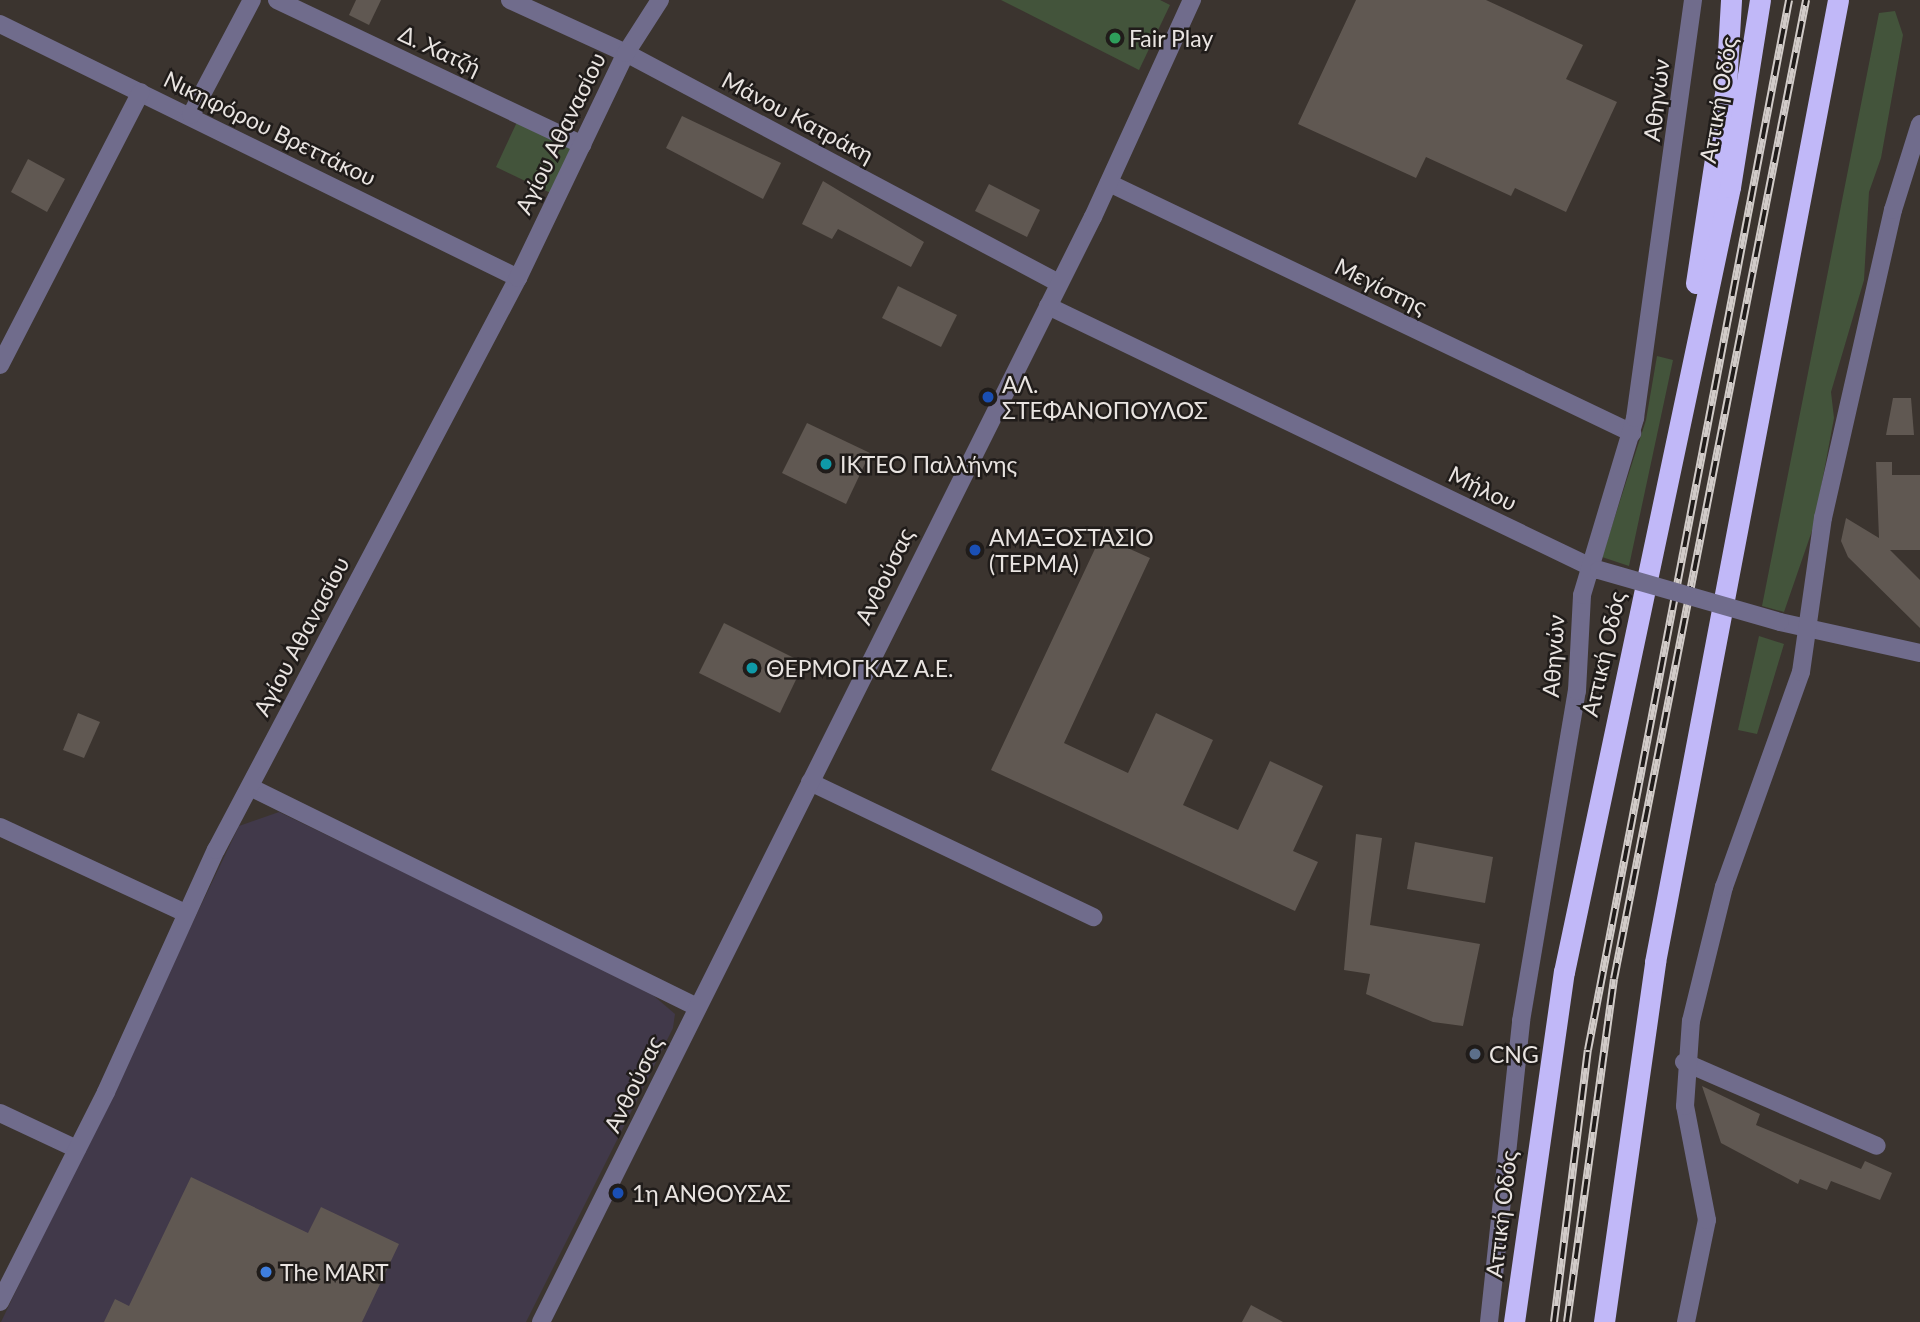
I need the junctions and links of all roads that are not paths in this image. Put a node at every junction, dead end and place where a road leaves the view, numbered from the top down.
1 (252, 0) edge
2 (277, 0) edge
3 (510, 0) edge
4 (660, 0) edge
5 (1192, 0) edge
6 (1693, 0) edge
7 (1731, 0) edge
8 (1760, 0) edge
9 (1838, 0) edge
10 (0, 24) edge
11 (626, 53) junction
12 (141, 92) junction
13 (191, 115) junction
14 (1920, 124) edge
15 (582, 145) junction
16 (1109, 183) junction
17 (518, 278) junction
18 (1059, 283) junction
19 (1048, 306) junction
20 (0, 365) edge
21 (1632, 433) junction
22 (1671, 472) junction
23 (1593, 568) junction
24 (1811, 629) junction
25 (1920, 653) edge
26 (810, 782) junction
27 (250, 787) junction
28 (0, 827) edge
29 (185, 913) junction
30 (1093, 917) dead end
31 (698, 1007) junction
32 (1684, 1062) junction
33 (0, 1113) edge
34 (1877, 1146) dead end
35 (77, 1149) junction
36 (0, 1302) edge
37 (541, 1322) edge
38 (1489, 1322) edge
39 (1514, 1322) edge
40 (1604, 1322) edge
41 (1686, 1322) edge

1 - 13 street
2 - 15 street, Δ. Χατζή
3 - 11 street, Μάνου Κατράκη
4 - 11 street, Αγίου Αθανασίου
5 - 16 street, Ανθούσας
6 - 21 street, Αθηνών
7 - 22 highway
8 - 22 highway, Αττική Οδός
9 - 40 highway
10 - 12 street, Νικηφόρου Βρεττάκου
11 - 15 street, Αγίου Αθανασίου
11 - 18 street, Μάνου Κατράκη
12 - 13 street, Νικηφόρου Βρεττάκου
12 - 20 street
13 - 17 street, Νικηφόρου Βρεττάκου
14 - 24 street
15 - 17 street, Αγίου Αθανασίου
16 - 18 street, Ανθούσας
16 - 21 street, Μεγίστης
17 - 27 street, Αγίου Αθανασίου
18 - 19 street, Ανθούσας
19 - 23 street, Μήλου
19 - 26 street, Ανθούσας
21 - 23 street, Αθηνών
22 - 39 highway, Αττική Οδός
23 - 24 street, Μήλου, bridge
23 - 38 street, Αθηνών
24 - 25 street, Μήλου
24 - 32 street
26 - 30 street
26 - 31 street, Ανθούσας
27 - 29 street, Αγίου Αθανασίου
27 - 31 street
28 - 29 street
29 - 35 street, Αγίου Αθανασίου
31 - 37 street, Ανθούσας
32 - 34 street
32 - 41 street
33 - 35 street
35 - 36 street, Αγίου Αθανασίου

